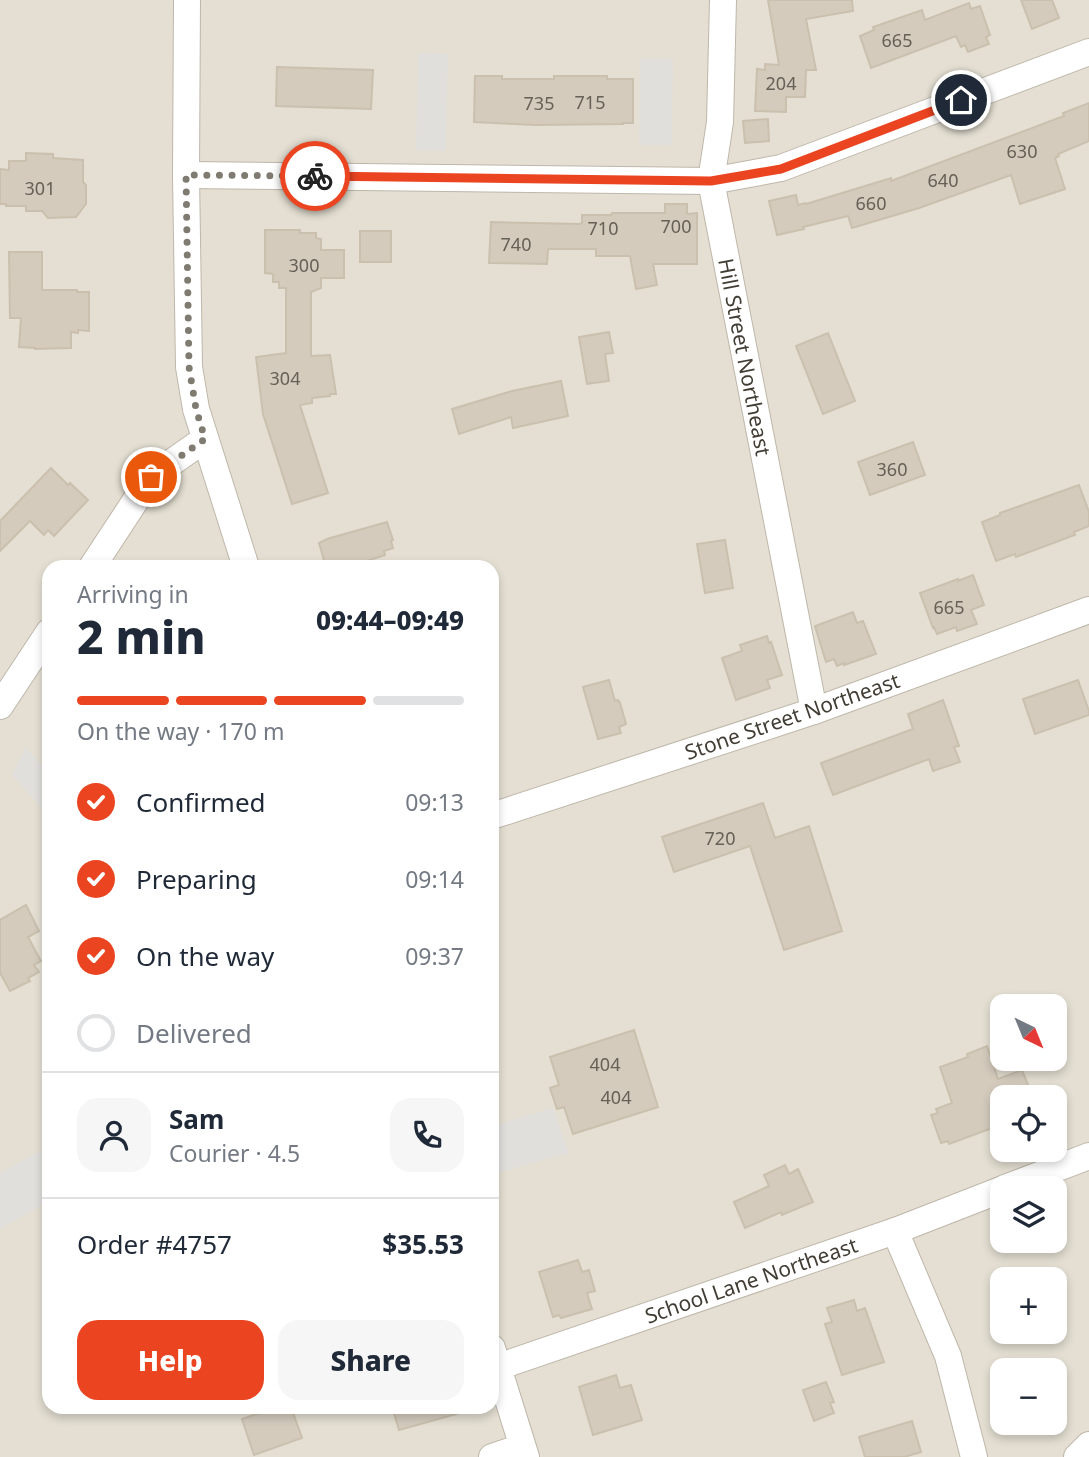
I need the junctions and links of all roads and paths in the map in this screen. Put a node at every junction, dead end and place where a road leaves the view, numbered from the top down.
1 (187, 0) edge
2 (723, 0) edge
3 (1089, 52) edge
4 (186, 175) junction
5 (711, 181) junction
6 (205, 439) junction
7 (97, 560) edge
8 (244, 560) edge
9 (1089, 610) edge
10 (42, 643) edge
11 (0, 706) edge
12 (814, 711) junction
13 (499, 814) edge
14 (1089, 1156) edge
15 (1037, 1176) edge
16 (990, 1194) edge
17 (895, 1231) junction
18 (499, 1356) edge
19 (499, 1370) edge
20 (1089, 1445) edge
21 (524, 1452) edge
22 (492, 1457) edge
23 (974, 1457) edge
24 (1077, 1457) edge

1 - 4 street
2 - 5 street, Hill Street Northeast
3 - 5 street
4 - 5 street
4 - 6 street
5 - 12 street, Hill Street Northeast
6 - 7 street
6 - 8 street
9 - 12 street, Stone Street Northeast
10 - 11 street
12 - 13 street, Stone Street Northeast
14 - 15 street, School Lane Northeast
16 - 17 street, School Lane Northeast
17 - 18 street, School Lane Northeast
17 - 23 street
19 - 21 street
20 - 24 street
21 - 22 street

